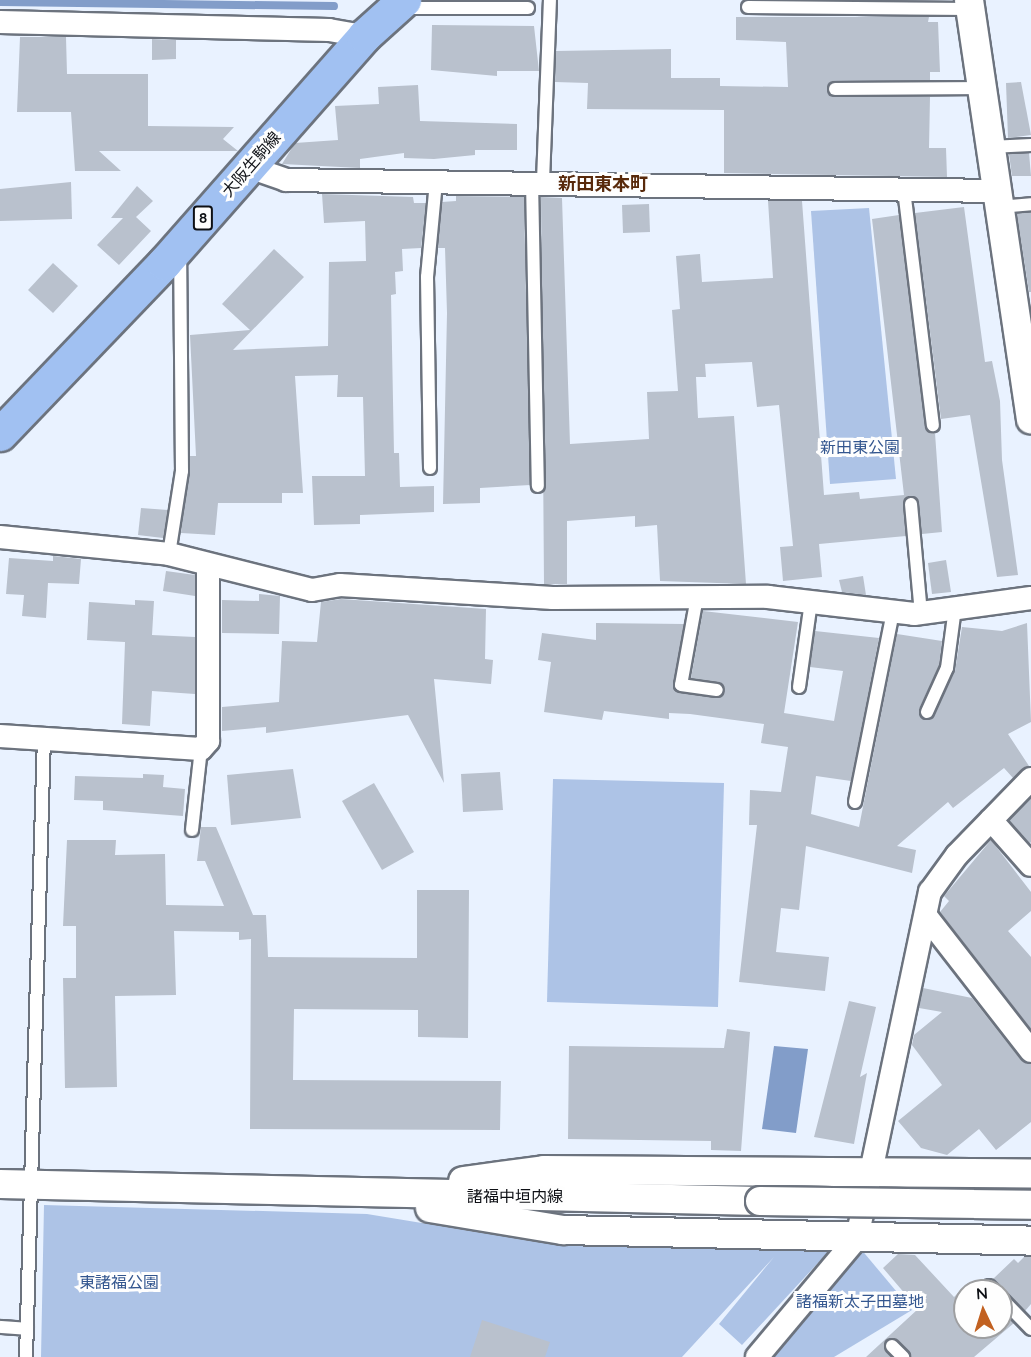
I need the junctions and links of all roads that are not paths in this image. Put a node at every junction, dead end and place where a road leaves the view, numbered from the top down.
1 (550, 0) edge
2 (400, 4) edge
3 (969, 5) edge
4 (748, 7) dead end
5 (528, 8) dead end
6 (0, 22) edge
7 (364, 36) junction
8 (981, 88) junction
9 (835, 89) dead end
10 (1031, 146) edge
11 (989, 147) junction
12 (249, 167) junction
13 (436, 181) junction
14 (537, 181) junction
15 (904, 190) junction
16 (997, 199) junction
17 (1031, 204) edge
18 (180, 244) junction
19 (1022, 307) edge
20 (1031, 419) edge
21 (933, 425) dead end
22 (0, 434) edge
23 (430, 468) dead end
24 (538, 486) dead end
25 (911, 504) dead end
26 (0, 537) edge
27 (169, 554) junction
28 (208, 567) junction
29 (697, 597) junction
30 (1031, 598) edge
31 (811, 602) junction
32 (955, 608) junction
33 (893, 611) junction
34 (921, 613) junction
35 (798, 687) dead end
36 (717, 690) dead end
37 (927, 712) dead end
38 (0, 736) edge
39 (44, 736) junction
40 (201, 749) junction
41 (1031, 779) edge
42 (855, 802) dead end
43 (991, 820) junction
44 (192, 830) dead end
45 (1031, 865) edge
46 (926, 916) junction
47 (1031, 1051) edge
48 (1031, 1173) edge
49 (870, 1174) junction
50 (0, 1184) edge
51 (32, 1185) junction
52 (366, 1195) junction
53 (1031, 1204) edge
54 (857, 1238) junction
55 (1031, 1241) edge
56 (1013, 1310) edge
57 (0, 1327) edge
58 (27, 1329) junction
59 (1031, 1329) edge
60 (892, 1346) dead end
61 (26, 1357) edge
62 (757, 1357) edge
63 (903, 1357) edge

1 - 14 lane
2 - 5 lane
2 - 7 main road, 大阪生駒線 / 8
3 - 4 lane
3 - 8 street
6 - 7 street
7 - 12 main road, 大阪生駒線 / 8
8 - 9 lane
8 - 11 street
10 - 11 lane
11 - 16 street
12 - 13 street
12 - 18 main road, 大阪生駒線 / 8
13 - 14 street
13 - 23 lane
14 - 15 street
14 - 24 lane
15 - 16 street
15 - 21 lane
16 - 17 lane
16 - 19 street
18 - 22 main road, 大阪生駒線 / 8
18 - 27 lane
19 - 20 street
25 - 34 lane
26 - 27 street
27 - 28 street
28 - 29 street
28 - 40 street
29 - 31 street
29 - 36 lane
30 - 32 street
31 - 33 street
31 - 35 lane
32 - 34 street
32 - 37 lane
33 - 34 street
33 - 42 lane
38 - 39 street
39 - 40 street
39 - 51 lane
40 - 44 lane
41 - 43 street
43 - 45 street
43 - 46 street
46 - 47 street
46 - 49 street
48 - 49 street
49 - 52 street
49 - 54 street
50 - 51 street, 諸福中垣内線
51 - 52 street, 諸福中垣内線
51 - 58 lane
52 - 53 street, 諸福中垣内線, bridge
52 - 54 street
54 - 55 street
54 - 62 street
56 - 59 lane
57 - 58 lane
58 - 61 lane
60 - 63 lane

